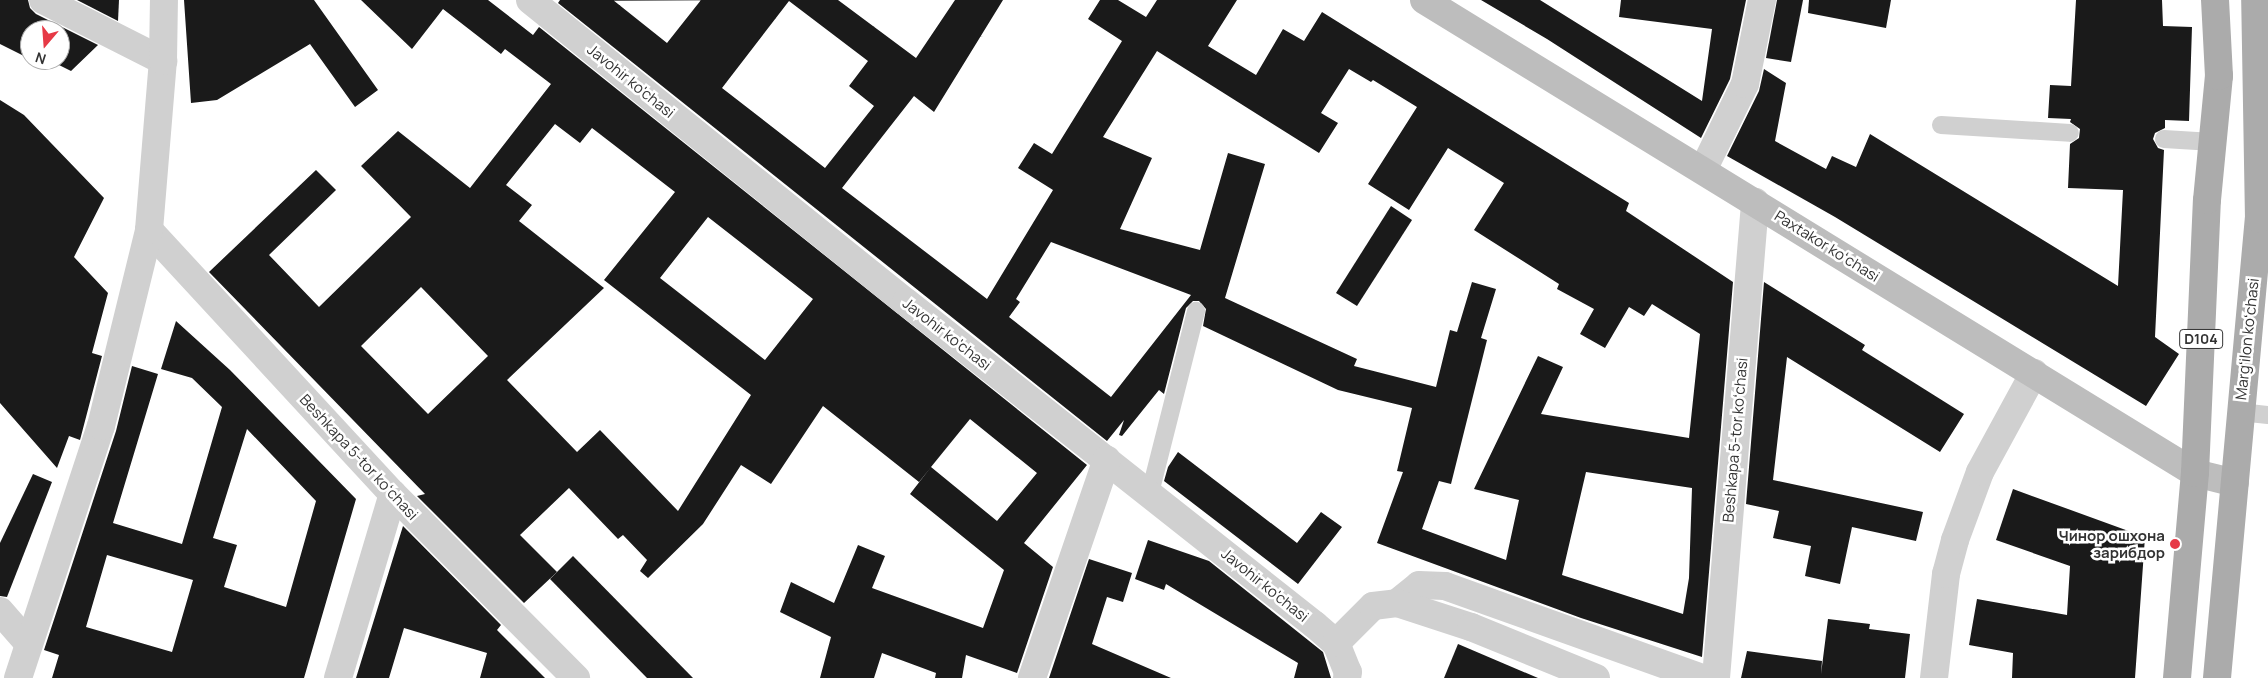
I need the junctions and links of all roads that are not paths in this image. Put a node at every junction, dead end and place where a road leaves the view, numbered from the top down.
1 (43, 0) edge
2 (164, 0) edge
3 (530, 0) edge
4 (1424, 0) edge
5 (1762, 0) edge
6 (2215, 0) edge
7 (2255, 0) edge
8 (163, 62) junction
9 (1941, 125) dead end
10 (2070, 132) dead end
11 (2164, 139) dead end
12 (2213, 142) junction
13 (1703, 170) junction
14 (1754, 202) junction
15 (2264, 219) edge
16 (149, 230) junction
17 (1196, 311) dead end
18 (2034, 373) junction
19 (2240, 412) junction
20 (2268, 415) edge
21 (1107, 459) junction
22 (2195, 473) junction
23 (2235, 483) junction
24 (1150, 493) junction
25 (392, 494) junction
26 (1397, 603) junction
27 (0, 611) edge
28 (28, 643) junction
29 (1336, 643) junction
30 (18, 678) edge
31 (338, 678) edge
32 (576, 678) edge
33 (1032, 678) edge
34 (1347, 678) edge
35 (1596, 678) edge
36 (1702, 678) edge
37 (1716, 678) edge
38 (1934, 678) edge
39 (2177, 678) edge
40 (2217, 678) edge

1 - 8 street
2 - 8 street
3 - 21 street, Javohir ko'chasi
4 - 13 main road, Paxtakor koʻchasi
5 - 13 street
6 - 12 main road, D104
7 - 15 main road, Margʻilon koʻchasi / D104
8 - 16 street
9 - 10 lane
11 - 12 lane
12 - 22 main road, D104
13 - 14 main road, Paxtakor koʻchasi
14 - 18 main road, Paxtakor koʻchasi
14 - 37 street, Beshkapa 5-tor koʻchasi
15 - 19 main road, Margʻilon koʻchasi / D104
16 - 25 street, Beshkapa 5-tor koʻchasi
16 - 28 street
17 - 24 lane
18 - 22 main road, Paxtakor koʻchasi
18 - 38 street
19 - 20 lane
19 - 23 main road, Margʻilon koʻchasi / D104
21 - 24 street, Javohir ko'chasi
21 - 33 street
22 - 23 main road, Paxtakor koʻchasi
22 - 39 main road, D104
23 - 40 main road, Margʻilon koʻchasi / D104
24 - 29 street, Javohir ko'chasi
25 - 31 street
25 - 32 street, Beshkapa 5-tor koʻchasi
26 - 29 street
26 - 35 street
26 - 36 street
27 - 28 street
28 - 30 street
29 - 34 street, Javohir ko'chasi

